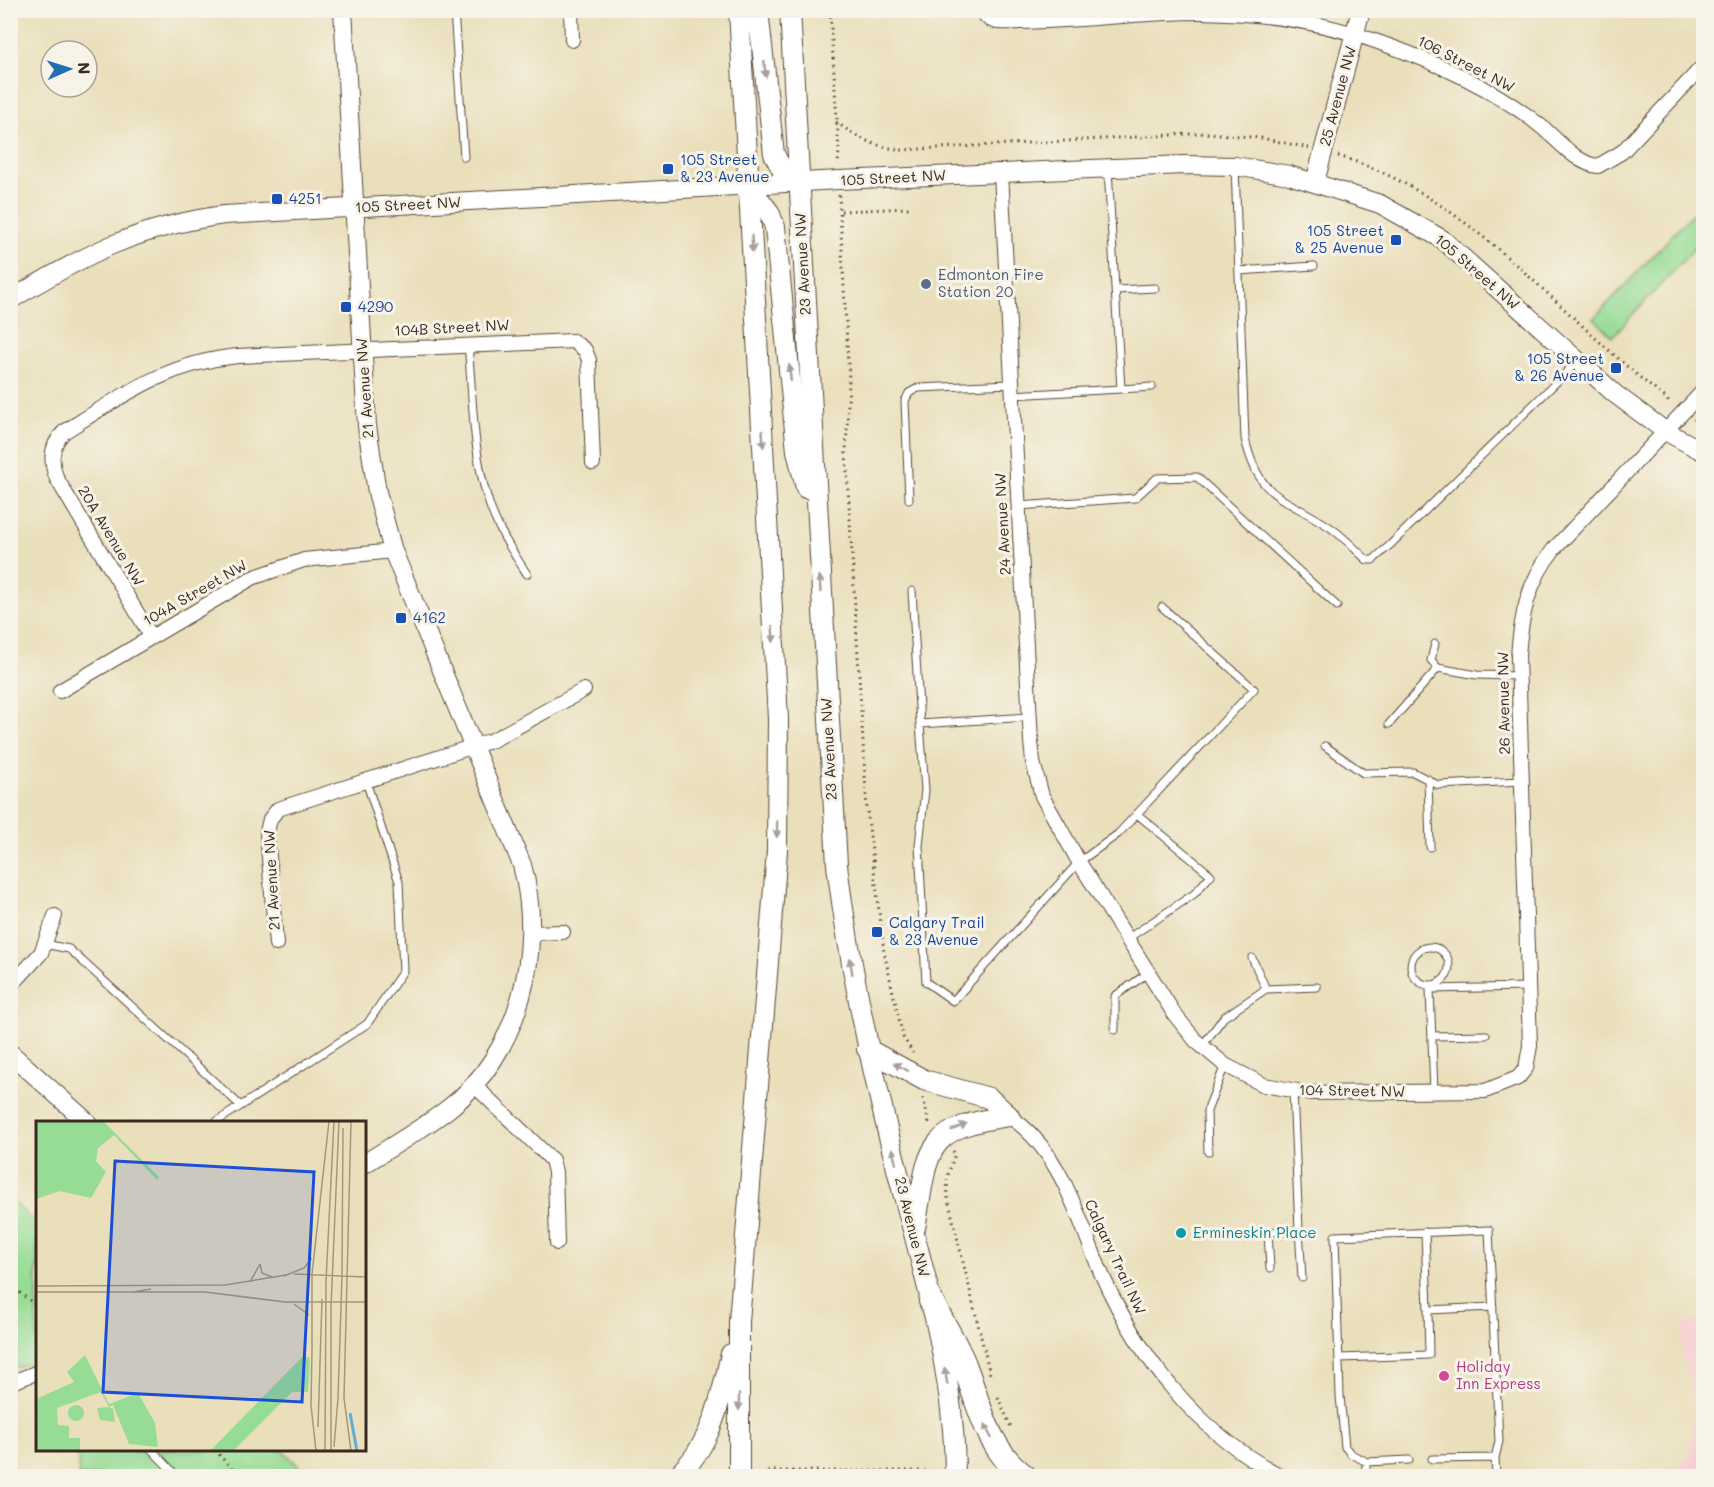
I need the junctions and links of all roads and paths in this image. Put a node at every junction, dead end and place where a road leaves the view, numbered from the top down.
1 (344, 10) edge
2 (454, 10) edge
3 (571, 10) edge
4 (739, 10) edge
5 (758, 10) edge
6 (790, 10) edge
7 (830, 10) edge
8 (1360, 10) edge
9 (981, 12) edge
10 (1354, 33) junction
11 (572, 40) dead end
12 (1704, 65) edge
13 (836, 123) junction
14 (1308, 147) dead end
15 (464, 156) dead end
16 (1342, 158) dead end
17 (838, 159) dead end
18 (1235, 166) junction
19 (1108, 169) junction
20 (1001, 173) junction
21 (1315, 182) junction
22 (800, 183) junction
23 (749, 186) junction
24 (354, 208) junction
25 (909, 208) dead end
26 (1314, 266) dead end
27 (1239, 271) junction
28 (1155, 288) dead end
29 (1116, 290) junction
30 (10, 300) edge
31 (468, 344) junction
32 (362, 349) junction
33 (1578, 361) junction
34 (1152, 387) dead end
35 (1121, 389) junction
36 (1012, 390) junction
37 (1704, 390) edge
38 (1669, 405) dead end
39 (1665, 431) junction
40 (53, 450) joint
41 (1704, 453) edge
42 (593, 463) dead end
43 (909, 499) dead end
44 (1018, 506) junction
45 (817, 534) junction
46 (393, 551) junction
47 (526, 574) dead end
48 (912, 591) dead end
49 (1337, 606) dead end
50 (1162, 607) dead end
51 (151, 636) junction
52 (1435, 644) dead end
53 (1438, 668) junction
54 (1519, 676) junction
55 (584, 690) dead end
56 (60, 691) dead end
57 (1029, 717) junction
58 (920, 724) junction
59 (1389, 724) dead end
60 (1325, 746) dead end
61 (475, 747) junction
62 (1428, 780) junction
63 (366, 781) junction
64 (1522, 781) junction
65 (1137, 814) junction
66 (1430, 847) dead end
67 (1079, 862) junction
68 (55, 916) dead end
69 (563, 932) dead end
70 (531, 933) junction
71 (1127, 939) junction
72 (45, 944) junction
73 (276, 944) dead end
74 (1252, 958) dead end
75 (1148, 973) junction
76 (10, 987) edge
77 (1317, 987) dead end
78 (1430, 987) junction
79 (1529, 987) junction
80 (1266, 989) junction
81 (1115, 1030) dead end
82 (1486, 1035) dead end
83 (1432, 1036) junction
84 (1202, 1046) junction
85 (867, 1049) junction
86 (10, 1053) edge
87 (1225, 1065) junction
88 (1518, 1078) joint
89 (924, 1080) junction
90 (473, 1084) junction
91 (1293, 1091) junction
92 (1434, 1092) junction
93 (241, 1106) junction
94 (1009, 1116) junction
95 (86, 1121) edge
96 (218, 1121) edge
97 (941, 1139) junction
98 (1208, 1152) dead end
99 (366, 1163) edge
100 (1299, 1230) junction
101 (1425, 1232) junction
102 (914, 1233) junction
103 (557, 1243) dead end
104 (1270, 1268) dead end
105 (1302, 1278) dead end
106 (10, 1285) edge
107 (931, 1301) junction
108 (36, 1305) edge
109 (1493, 1307) junction
110 (1428, 1310) junction
111 (739, 1322) junction
112 (1339, 1358) junction
113 (36, 1373) edge
114 (10, 1383) edge
115 (993, 1384) dead end
116 (154, 1451) edge
117 (217, 1451) edge
118 (1495, 1458) junction
119 (1432, 1459) dead end
120 (1409, 1460) dead end
121 (1367, 1462) junction
122 (768, 1471) dead end
123 (996, 1472) dead end
124 (712, 1474) dead end
125 (955, 1474) edge
126 (732, 1475) edge
127 (177, 1476) edge
128 (238, 1476) edge
129 (677, 1476) edge
130 (1024, 1476) edge
131 (1281, 1476) edge
132 (1364, 1476) edge
133 (1496, 1476) edge

1 - 24 street, 21 Avenue NW
2 - 15 lane
3 - 11 street
4 - 23 main road
5 -> 22 main road
6 - 22 main road, 23 Avenue NW
7 - 13 path
8 - 10 street, 25 Avenue NW
9 - 10 street, 106 Street NW
10 - 12 street, 106 Street NW
10 - 21 street, 25 Avenue NW
13 - 14 path
13 - 17 path
16 - 38 path
18 - 19 street, 105 Street NW
18 - 21 street, 105 Street NW
18 - 27 lane
19 - 20 street, 105 Street NW
19 - 29 lane
20 - 22 street, 105 Street NW
20 - 36 street, 24 Avenue NW
21 - 33 street, 105 Street NW
22 - 23 street, 105 Street NW
22 - 45 main road, 23 Avenue NW
23 - 24 street, 105 Street NW
45 -> 23 main road
23 -> 111 main road
24 - 30 street, 105 Street NW
24 - 32 street, 21 Avenue NW
25 - 89 path
26 - 27 lane
27 - 33 lane
28 - 29 lane
29 - 35 lane
31 - 32 street, 104B Street NW
31 - 42 street, 104B Street NW
31 - 47 lane
32 - 40 street, 104B Street NW
32 - 46 street, 21 Avenue NW
33 - 39 street, 105 Street NW
34 - 35 lane
35 - 36 lane
36 - 43 lane
36 - 44 street, 24 Avenue NW
37 - 39 street, 26 Avenue NW
39 - 41 street, 105 Street NW
39 - 54 street, 26 Avenue NW
40 - 51 street, 20A Avenue NW
44 - 49 lane
44 - 57 street, 24 Avenue NW
85 -> 45 main road, 23 Avenue NW
46 - 51 street, 104A Street NW
46 - 61 street, 21 Avenue NW
48 - 58 lane
50 - 65 lane
51 - 56 street, 104A Street NW
52 - 53 lane
53 - 54 lane
53 - 59 lane
54 - 64 street, 26 Avenue NW
55 - 61 street, 21 Avenue NW
57 - 58 lane
57 - 67 street, 24 Avenue NW
58 - 67 lane
60 - 62 lane
61 - 63 street, 21 Avenue NW
61 - 70 street, 21 Avenue NW
62 - 64 lane
62 - 66 lane
63 - 73 street, 21 Avenue NW
63 - 93 lane
64 - 79 street, 26 Avenue NW
65 - 67 lane
65 - 71 lane
67 - 71 street, 104 Street NW
68 - 72 street
69 - 70 street
70 - 90 street, 21 Avenue NW
71 - 75 street, 104 Street NW
72 - 76 street
72 - 93 lane
74 - 80 lane
75 - 81 lane
75 - 84 street, 104 Street NW
77 - 80 lane
78 - 78 lane
78 - 79 lane
78 - 83 lane
79 - 88 street, 26 Avenue NW
80 - 84 lane
82 - 83 lane
83 - 92 lane
84 - 87 street, 104 Street NW
89 -> 85 main road
102 -> 85 main road, 23 Avenue NW
86 - 95 street
87 - 91 street, 104 Street NW
87 - 98 lane
88 - 92 street, 104 Street NW
89 - 94 main road
89 - 97 path
90 - 99 street
90 - 103 street
91 - 92 street, 104 Street NW
91 - 100 lane
93 - 96 lane
97 -> 94 main road
94 - 131 street, Calgary Trail NW
97 - 102 main road
97 - 115 path
100 - 104 lane
100 - 105 lane
101 - 109 lane
101 - 110 lane
101 - 112 lane
102 - 107 main road, 23 Avenue NW
106 - 108 path
125 -> 107 main road, 23 Avenue NW
130 -> 107 highway
109 - 110 lane
109 - 118 lane
110 - 112 lane
111 -> 126 main road
111 - 129 main road
112 - 121 lane
113 - 114 street
116 - 127 lane
117 - 128 path
118 - 119 lane
118 - 133 lane
120 - 121 lane
121 - 132 lane
122 - 125 path
123 - 125 path
124 - 126 path

